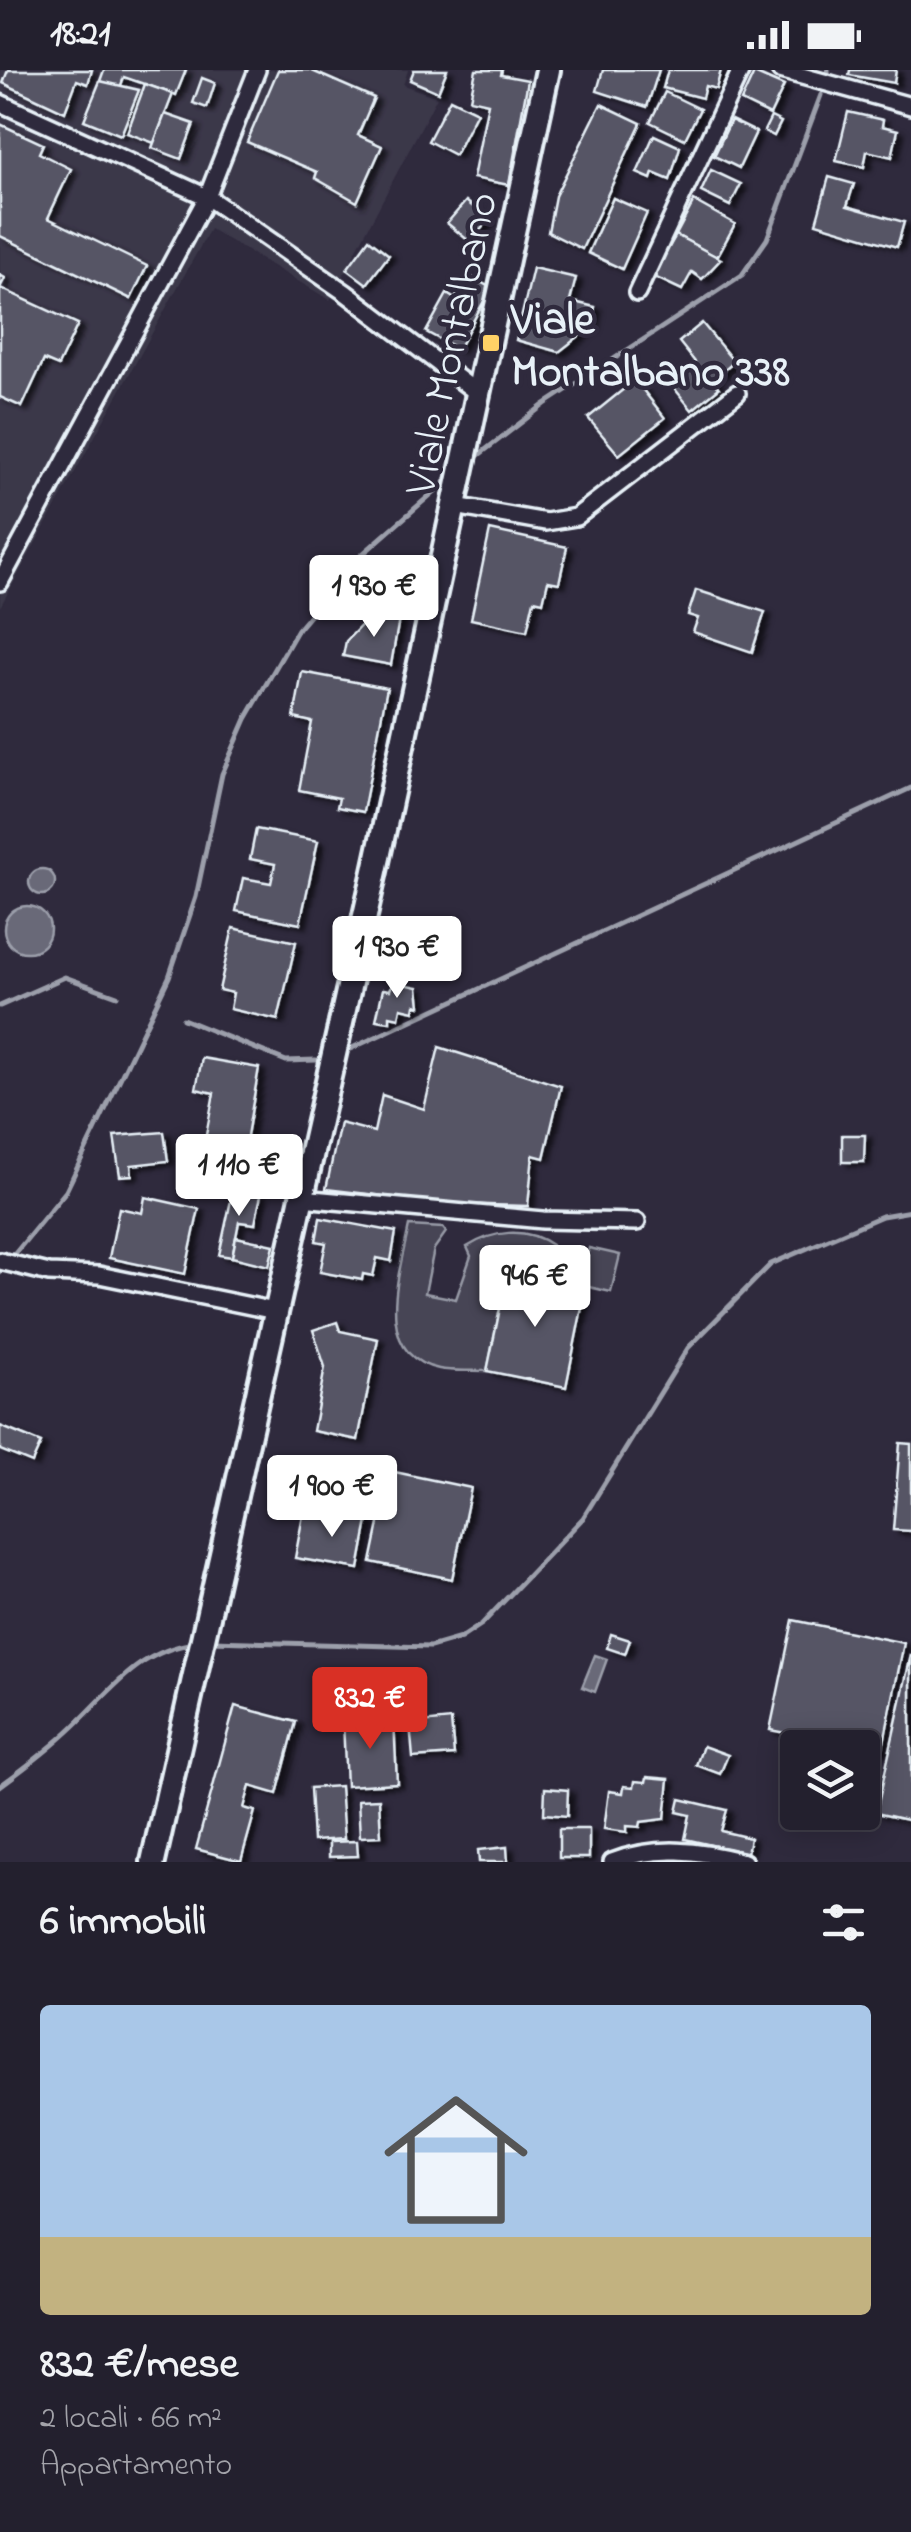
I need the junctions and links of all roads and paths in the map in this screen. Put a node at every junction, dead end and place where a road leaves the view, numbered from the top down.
1 (257, 70) edge
2 (548, 70) edge
3 (741, 70) edge
4 (780, 70) edge
5 (0, 103) edge
6 (911, 106) edge
7 (207, 197) junction
8 (637, 294) dead end
9 (737, 393) dead end
10 (480, 394) junction
11 (457, 499) junction
12 (0, 582) edge
13 (301, 1198) junction
14 (637, 1222) dead end
15 (0, 1261) edge
16 (275, 1310) junction
17 (658, 1856) edge
18 (153, 1862) edge
19 (612, 1862) edge
20 (744, 1862) edge

1 - 7 street
2 - 10 main road, Viale Montalbano
3 - 8 street
4 - 6 street
5 - 7 street
7 - 10 street
7 - 12 street
9 - 11 street
10 - 11 main road, Viale Montalbano
11 - 13 main road, Viale Montalbano
13 - 14 street
13 - 16 main road, Viale Montalbano
15 - 16 street
16 - 18 main road, Viale Montalbano
17 - 19 street
17 - 20 street

